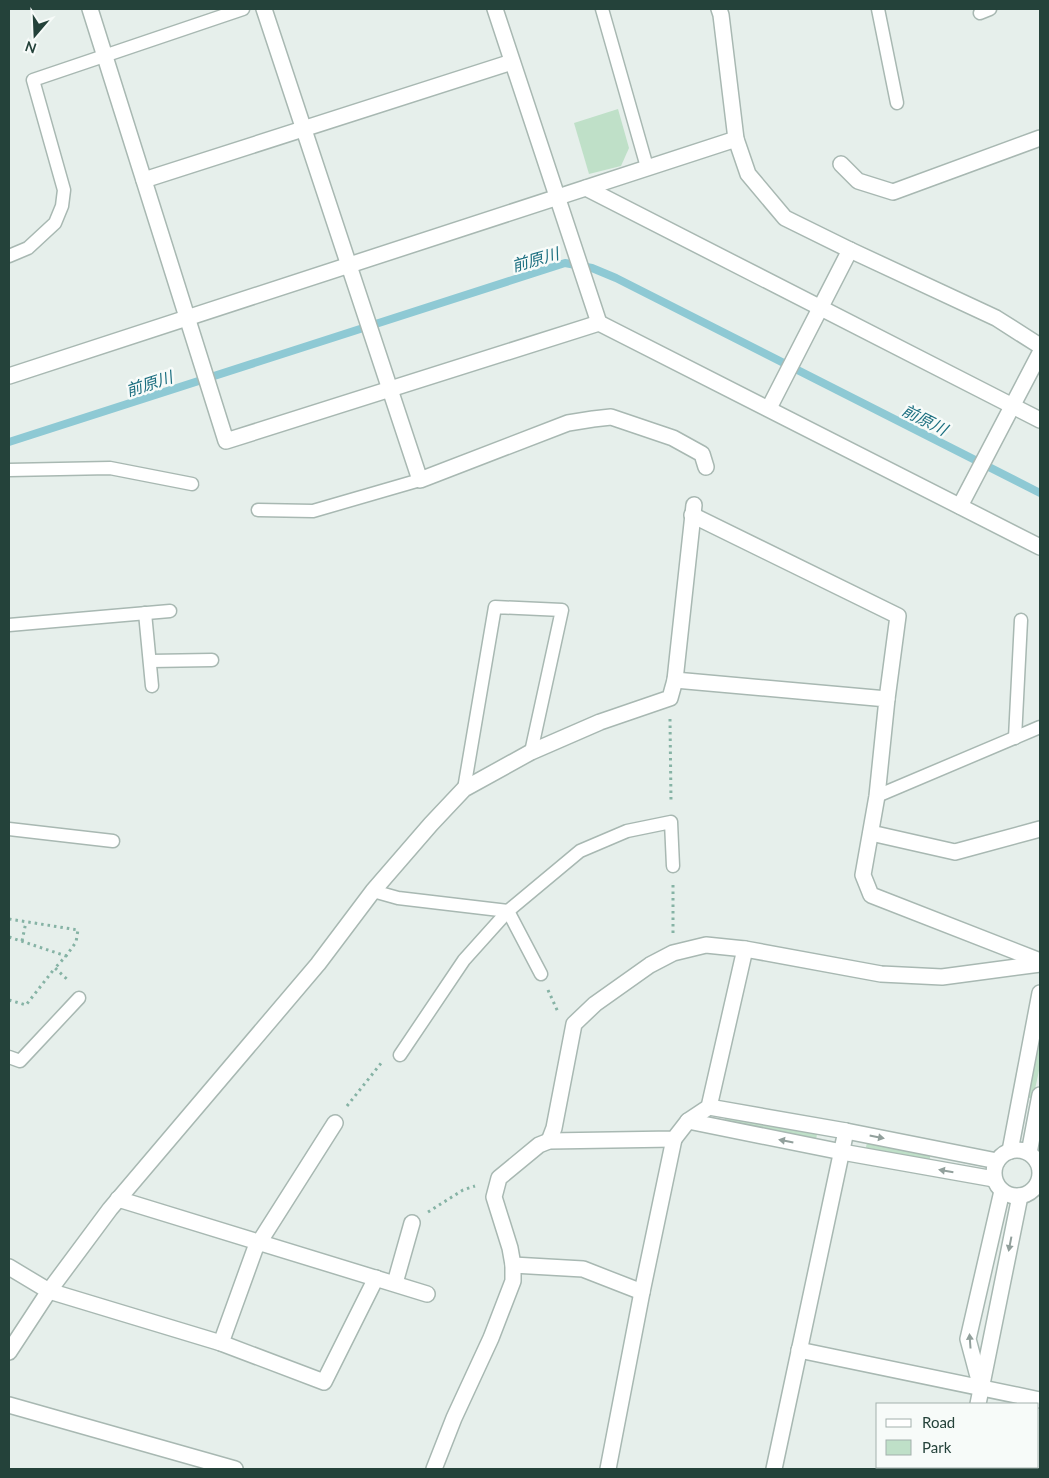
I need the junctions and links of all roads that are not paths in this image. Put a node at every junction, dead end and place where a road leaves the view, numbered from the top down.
1 (90, 9) edge
2 (243, 9) edge
3 (264, 9) edge
4 (495, 9) edge
5 (602, 9) edge
6 (719, 9) edge
7 (878, 9) edge
8 (104, 56) junction
9 (512, 62) junction
10 (898, 103) dead end
11 (303, 128) junction
12 (736, 138) junction
13 (1039, 142) edge
14 (842, 164) dead end
15 (648, 168) junction
16 (144, 180) junction
17 (586, 188) junction
18 (558, 197) junction
19 (850, 250) junction
20 (9, 256) edge
21 (349, 265) junction
22 (820, 308) junction
23 (187, 318) junction
24 (599, 322) junction
25 (1040, 346) edge
26 (1040, 353) edge
27 (9, 376) edge
28 (390, 389) junction
29 (1012, 406) junction
30 (769, 408) junction
31 (1040, 420) edge
32 (706, 467) dead end
33 (9, 470) edge
34 (420, 480) junction
35 (192, 484) dead end
36 (960, 506) junction
37 (258, 510) dead end
38 (1040, 547) edge
39 (170, 611) dead end
40 (145, 613) junction
41 (1020, 620) dead end
42 (9, 624) edge
43 (212, 660) dead end
44 (150, 661) junction
45 (675, 680) junction
46 (152, 686) dead end
47 (887, 699) junction
48 (1040, 727) edge
49 (1015, 738) junction
50 (531, 752) junction
51 (464, 789) junction
52 (877, 796) junction
53 (9, 829) edge
54 (1040, 830) edge
55 (871, 833) junction
56 (113, 841) dead end
57 (673, 866) road end
58 (373, 891) junction
59 (508, 911) junction
60 (745, 949) junction
61 (1040, 963) edge
62 (541, 974) road end
63 (1040, 993) edge
64 (79, 998) road end
65 (400, 1055) road end
66 (9, 1058) edge
67 (1040, 1095) edge
68 (709, 1106) junction
69 (688, 1121) junction
70 (335, 1123) road end
71 (846, 1131) junction
72 (674, 1139) junction
73 (550, 1141) junction
74 (1010, 1151) junction
75 (842, 1152) junction
76 (1029, 1153) junction
77 (996, 1162) junction
78 (1040, 1169) edge
79 (998, 1185) junction
80 (1039, 1185) edge
81 (1020, 1196) junction
82 (118, 1199) junction
83 (412, 1222) road end
84 (259, 1242) junction
85 (514, 1265) junction
86 (9, 1267) edge
87 (376, 1278) junction
88 (395, 1283) junction
89 (49, 1291) junction
90 (642, 1292) junction
91 (427, 1294) dead end
92 (221, 1343) junction
93 (799, 1350) junction
94 (9, 1352) edge
95 (981, 1388) junction
96 (1040, 1400) edge
97 (978, 1403) edge
98 (9, 1405) edge
99 (235, 1469) edge
100 (435, 1469) edge
101 (608, 1469) edge
102 (774, 1469) edge

1 - 8 street
2 - 8 lane
3 - 11 street
4 - 9 street
5 - 15 lane
6 - 12 street
7 - 10 lane
8 - 16 street
8 - 20 lane
9 - 11 street
9 - 18 street
11 - 16 street
11 - 21 street
12 - 15 street
12 - 19 street
13 - 14 street
15 - 17 street
16 - 23 street
17 - 18 street
17 - 22 street
18 - 21 street
18 - 24 street
19 - 22 street
19 - 25 street
21 - 23 street
21 - 28 street
22 - 29 street
22 - 30 street
23 - 27 street
23 - 28 street
24 - 28 street
24 - 30 street
26 - 29 street
28 - 34 street
29 - 31 street
29 - 36 street
30 - 36 street
32 - 34 street
33 - 35 lane
34 - 37 lane
36 - 38 street
39 - 40 lane
40 - 42 lane
40 - 44 lane
41 - 49 lane
43 - 44 lane
44 - 46 lane
45 - 47 street
45 - 47 street
45 - 50 street
47 - 52 street
48 - 49 lane
49 - 52 lane
50 - 51 street
50 - 51 lane
51 - 58 street
52 - 55 street
53 - 56 lane
54 - 55 street
55 - 61 street
57 - 59 lane
58 - 59 lane
58 - 82 street
59 - 62 lane
59 - 65 lane
60 - 61 street
60 - 68 street
60 - 73 street
63 - 74 street
64 - 66 lane
67 - 76 street
68 - 69 street
68 - 71 street
69 - 72 street
75 -> 69 street
70 - 84 street
71 - 75 street
71 -> 77 street
72 - 73 street
72 - 90 street
73 - 85 street
74 - 76 street
74 - 77 street
79 -> 75 street
75 - 93 street
76 - 78 street
77 - 79 street
78 - 80 street
79 - 81 street
95 -> 79 street
80 - 81 street
81 -> 95 street
82 - 84 street
82 - 89 street
83 - 88 street
84 - 87 street
84 - 92 street
85 - 90 street
85 - 100 street
86 - 89 street
87 - 88 street
87 - 92 street
88 - 91 street
89 - 92 street
89 - 94 street
90 - 101 street
93 - 95 street
93 - 102 street
95 - 96 street
95 - 97 street
98 - 99 street

